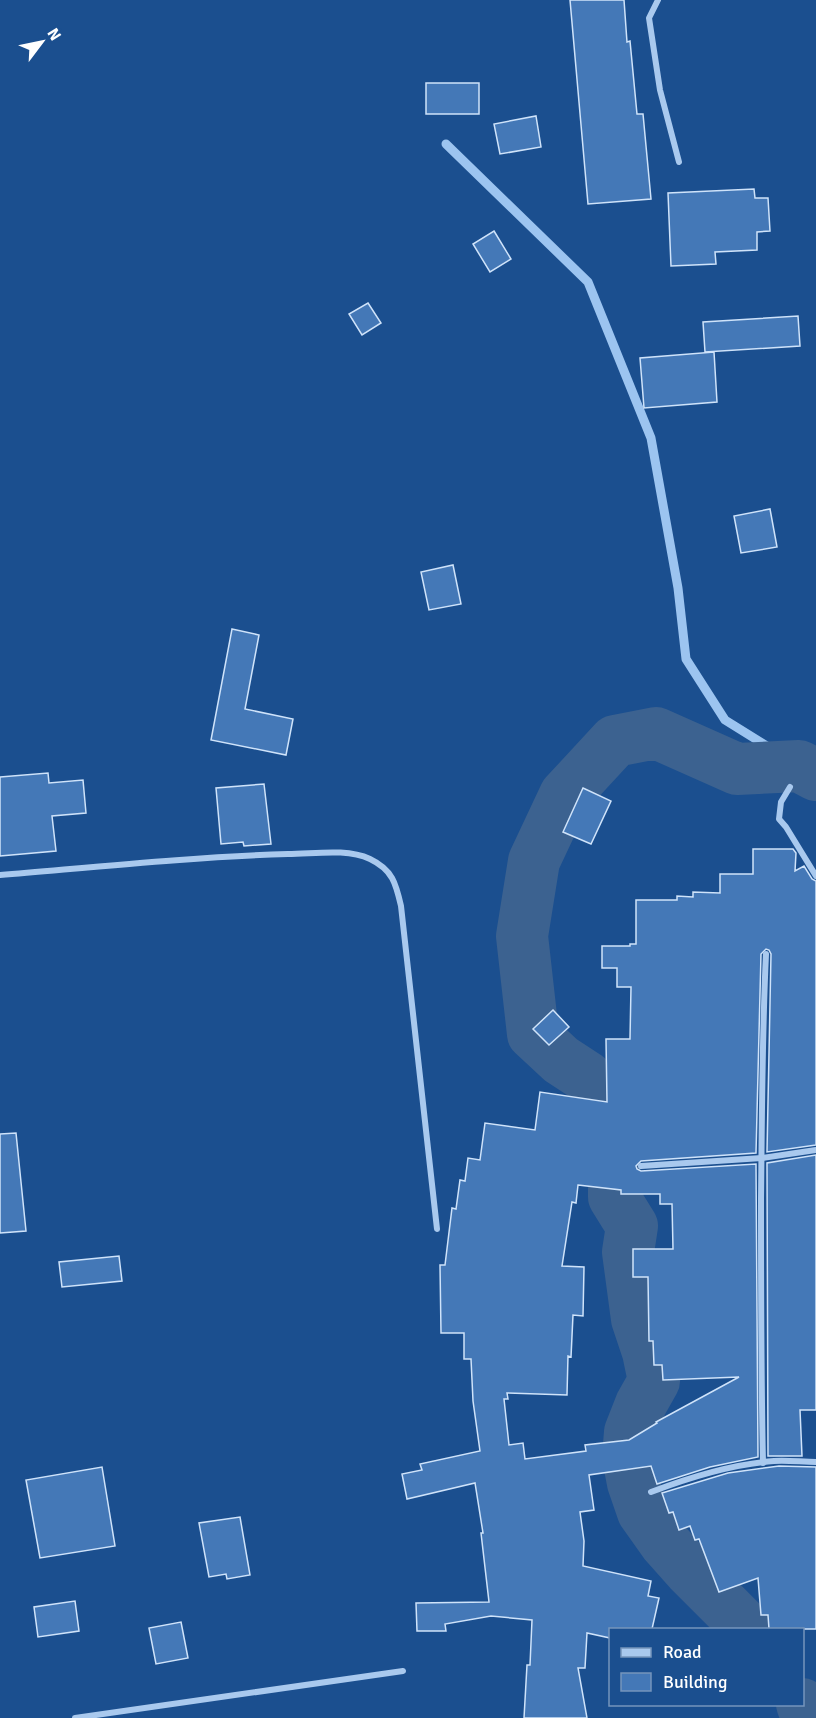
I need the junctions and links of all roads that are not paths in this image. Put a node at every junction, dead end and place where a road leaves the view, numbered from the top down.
1 (658, 0) edge
2 (679, 162) dead end
3 (790, 787) dead end
4 (0, 875) edge
5 (816, 876) edge
6 (766, 954) dead end
7 (816, 1150) edge
8 (762, 1158) junction
9 (641, 1166) dead end
10 (438, 1229) dead end
11 (816, 1462) edge
12 (763, 1463) junction
13 (651, 1492) dead end
14 (404, 1671) dead end
15 (75, 1718) edge

1 - 2 street
3 - 5 street
4 - 10 street
6 - 8 street
7 - 8 street
8 - 9 street
8 - 12 street
11 - 12 street
12 - 13 street
14 - 15 street

